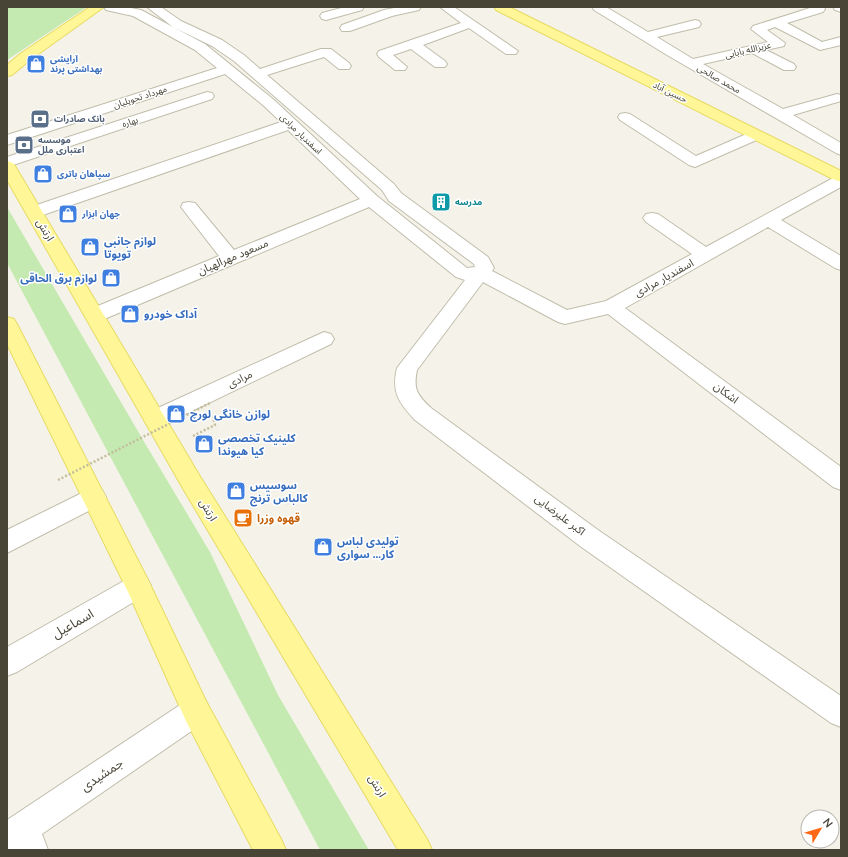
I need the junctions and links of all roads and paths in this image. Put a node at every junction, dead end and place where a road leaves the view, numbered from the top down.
1 (98, 7) edge
2 (110, 7) edge
3 (358, 7) edge
4 (415, 7) edge
5 (446, 7) edge
6 (500, 7) edge
7 (598, 7) edge
8 (815, 7) edge
9 (157, 8) edge
10 (383, 10) edge
11 (326, 16) dead end
12 (777, 23) junction
13 (402, 24) dead end
14 (470, 24) junction
15 (695, 24) dead end
16 (346, 28) dead end
17 (646, 36) junction
18 (841, 41) edge
19 (413, 44) junction
20 (752, 48) junction
21 (511, 51) dead end
22 (692, 63) junction
23 (440, 64) dead end
24 (344, 66) dead end
25 (400, 67) dead end
26 (789, 67) dead end
27 (227, 69) junction
28 (7, 72) edge
29 (258, 74) junction
30 (207, 96) dead end
31 (837, 98) dead end
32 (781, 114) junction
33 (625, 117) dead end
34 (290, 124) junction
35 (756, 135) junction
36 (7, 140) edge
37 (841, 150) edge
38 (7, 162) edge
39 (7, 166) edge
40 (841, 178) edge
41 (371, 200) junction
42 (189, 207) dead end
43 (34, 212) junction
44 (652, 218) dead end
45 (768, 220) junction
46 (705, 255) junction
47 (230, 258) junction
48 (841, 264) edge
49 (480, 273) junction
50 (611, 307) junction
51 (95, 315) junction
52 (7, 324) edge
53 (324, 339) dead end
54 (210, 403) dead end
55 (155, 419) junction
56 (58, 480) dead end
57 (841, 480) edge
58 (94, 497) junction
59 (7, 542) edge
60 (138, 586) junction
61 (7, 662) edge
62 (196, 711) junction
63 (841, 713) edge
64 (21, 839) edge
65 (270, 850) edge
66 (416, 850) edge

1 - 28 main road
2 - 27 street, اسفندیار مرادی
3 - 11 street
4 - 10 street
5 - 14 street
6 - 35 main road, حسین آباد
7 - 17 street, محمد صالحی
8 - 12 street, عزیزالله بابایی
9 - 29 street, اسفندیار مرادی
10 - 13 street
10 - 16 street
12 - 18 street
12 - 20 street, عزیزالله بابایی
14 - 19 street
14 - 21 street
15 - 17 street
17 - 22 street, محمد صالحی
19 - 23 street
19 - 25 street
20 - 22 street, عزیزالله بابایی
20 - 26 street
22 - 32 street, محمد صالحی
24 - 29 street
27 - 34 street, اسفندیار مرادی
27 - 36 street, مهرداد تحویلیان
29 - 49 street, اسفندیار مرادی
30 - 38 street, بهاره
31 - 32 street
32 - 37 street, محمد صالحی
33 - 35 street
34 - 41 street, اسفندیار مرادی
34 - 43 street
35 - 40 main road, حسین آباد
39 - 43 main road, ارتش
40 - 45 street, اسفندیار مرادی
41 - 47 street, مسعود مهرالهیان
41 - 49 street, اسفندیار مرادی
42 - 47 street
43 - 51 main road, ارتش
44 - 46 street
45 - 46 street, اسفندیار مرادی
45 - 48 street
46 - 50 street, اسفندیار مرادی
47 - 51 street, مسعود مهرالهیان
49 - 50 street, اسفندیار مرادی
49 - 63 street, اکبر علیرضایی
50 - 57 street, اشکان
51 - 55 main road, ارتش
52 - 58 main road
53 - 55 street, مرادی
54 - 56 path, bridge
55 - 66 main road, ارتش
58 - 59 street
58 - 60 main road
60 - 61 street, اسماعیل
60 - 62 main road
62 - 64 street, جمشیدی
62 - 65 main road

